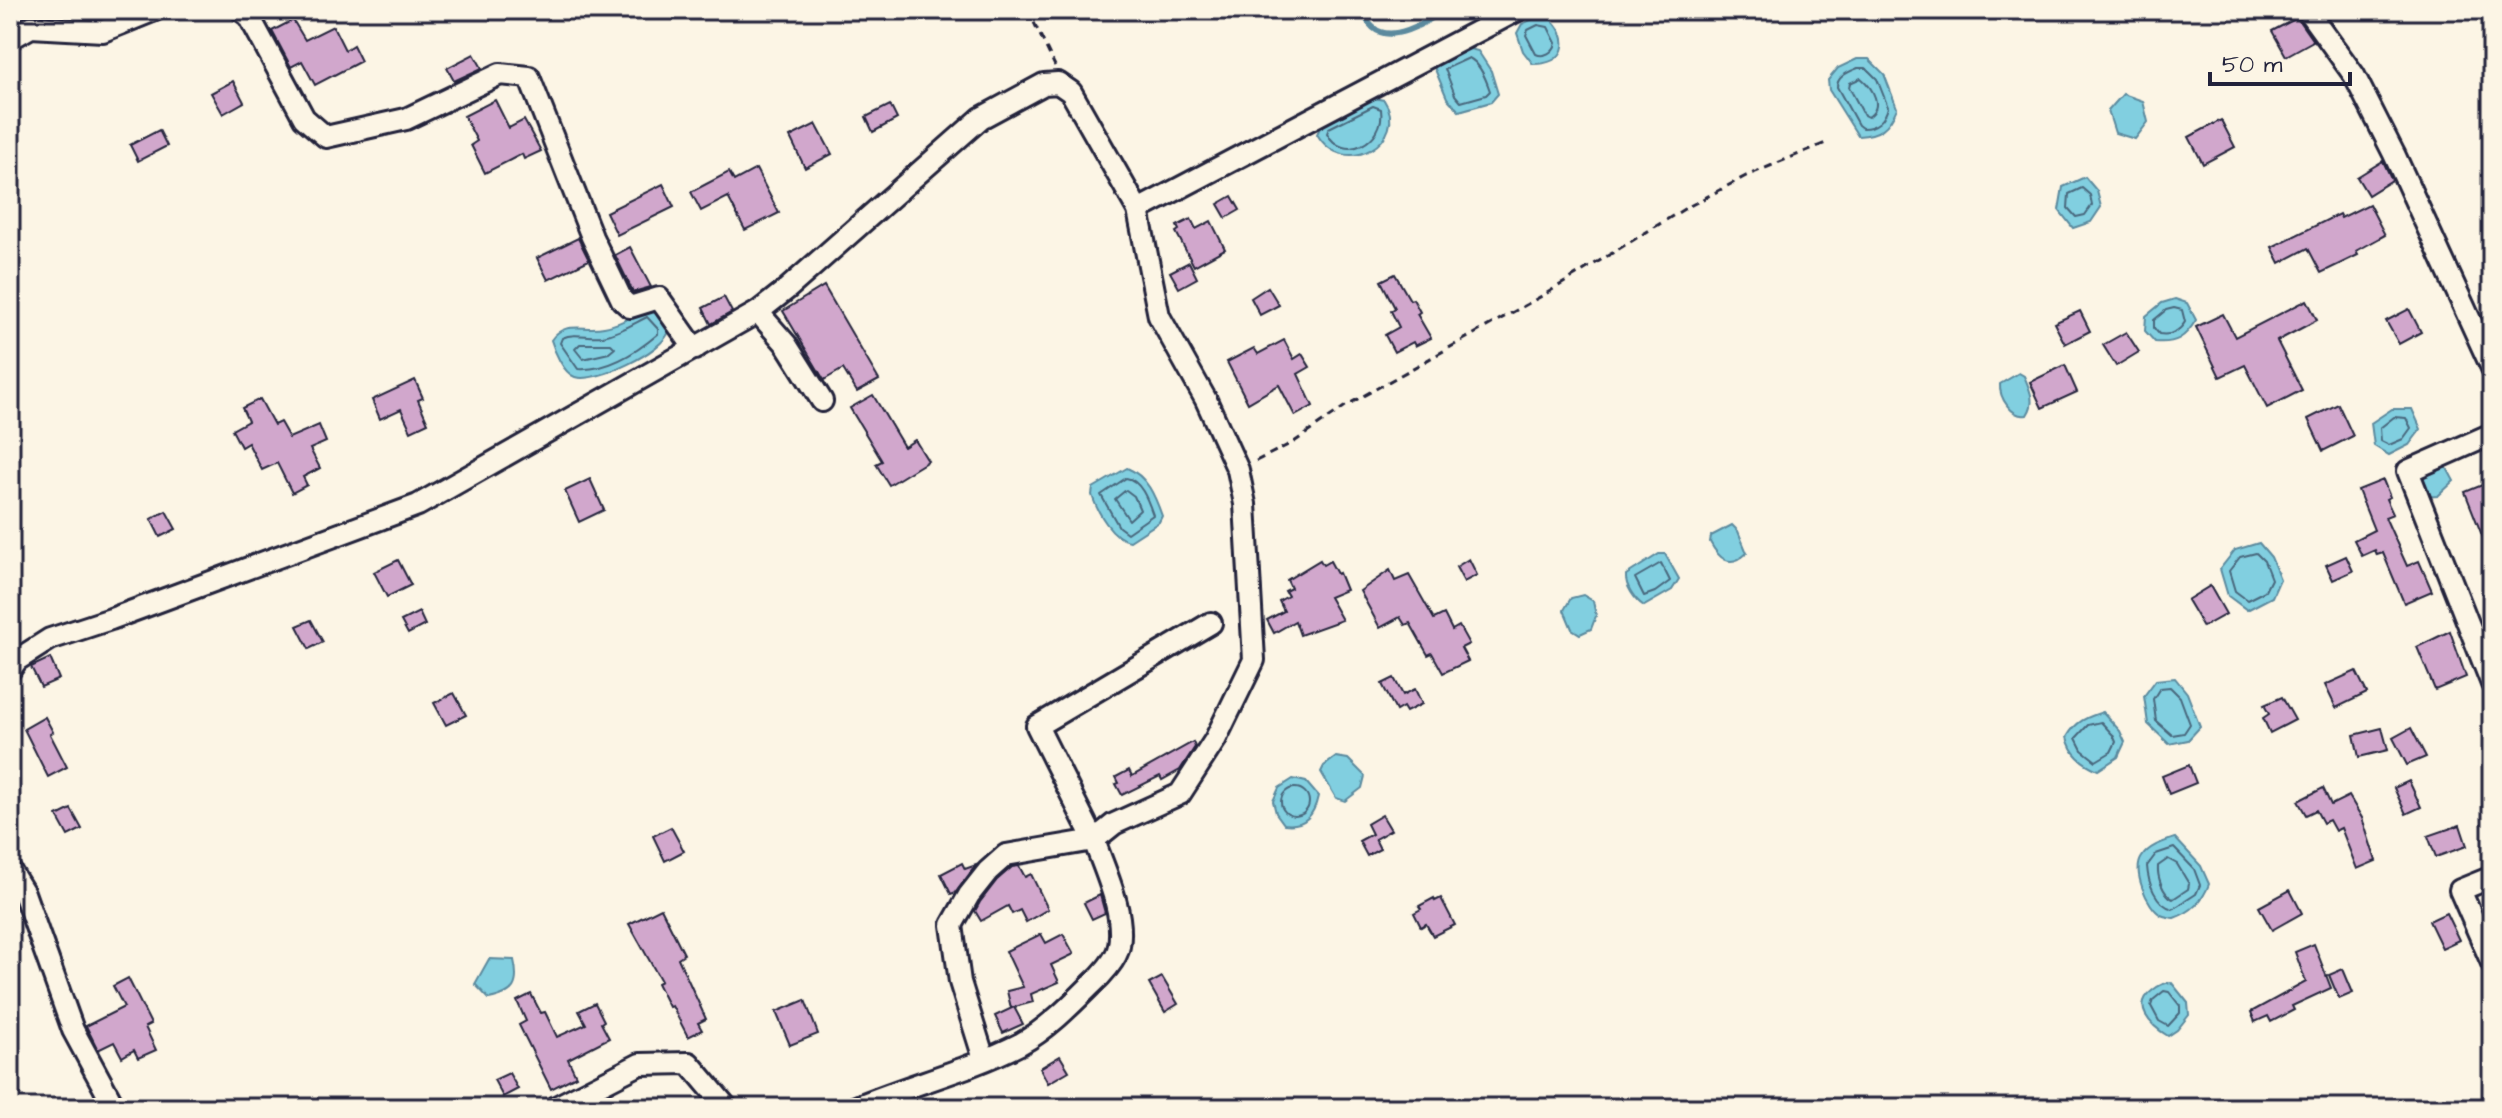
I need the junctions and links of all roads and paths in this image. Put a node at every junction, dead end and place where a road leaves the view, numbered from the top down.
1 (155, 10) edge
2 (241, 10) edge
3 (1028, 10) edge
4 (1518, 10) edge
5 (2307, 10) edge
6 (10, 39) edge
7 (1065, 87) junction
8 (1828, 142) dead end
9 (1138, 210) junction
10 (758, 312) junction
11 (695, 349) junction
12 (2492, 368) edge
13 (822, 401) dead end
14 (2492, 434) edge
15 (1238, 470) junction
16 (1211, 623) dead end
17 (10, 670) edge
18 (2492, 684) edge
19 (1094, 840) junction
20 (10, 870) edge
21 (2492, 877) edge
22 (2492, 963) edge
23 (984, 1059) junction
24 (115, 1108) edge
25 (554, 1108) edge
26 (727, 1108) edge
27 (854, 1108) edge

1 - 6 street
2 - 11 street
3 - 7 path
4 - 9 street
5 - 12 street
7 - 9 street
7 - 10 street
8 - 15 path
9 - 15 street
10 - 11 street
10 - 13 street
11 - 17 street
14 - 18 street
15 - 19 street
16 - 19 street
19 - 23 street
19 - 23 street
20 - 24 street
21 - 22 street
23 - 27 street
25 - 26 street

